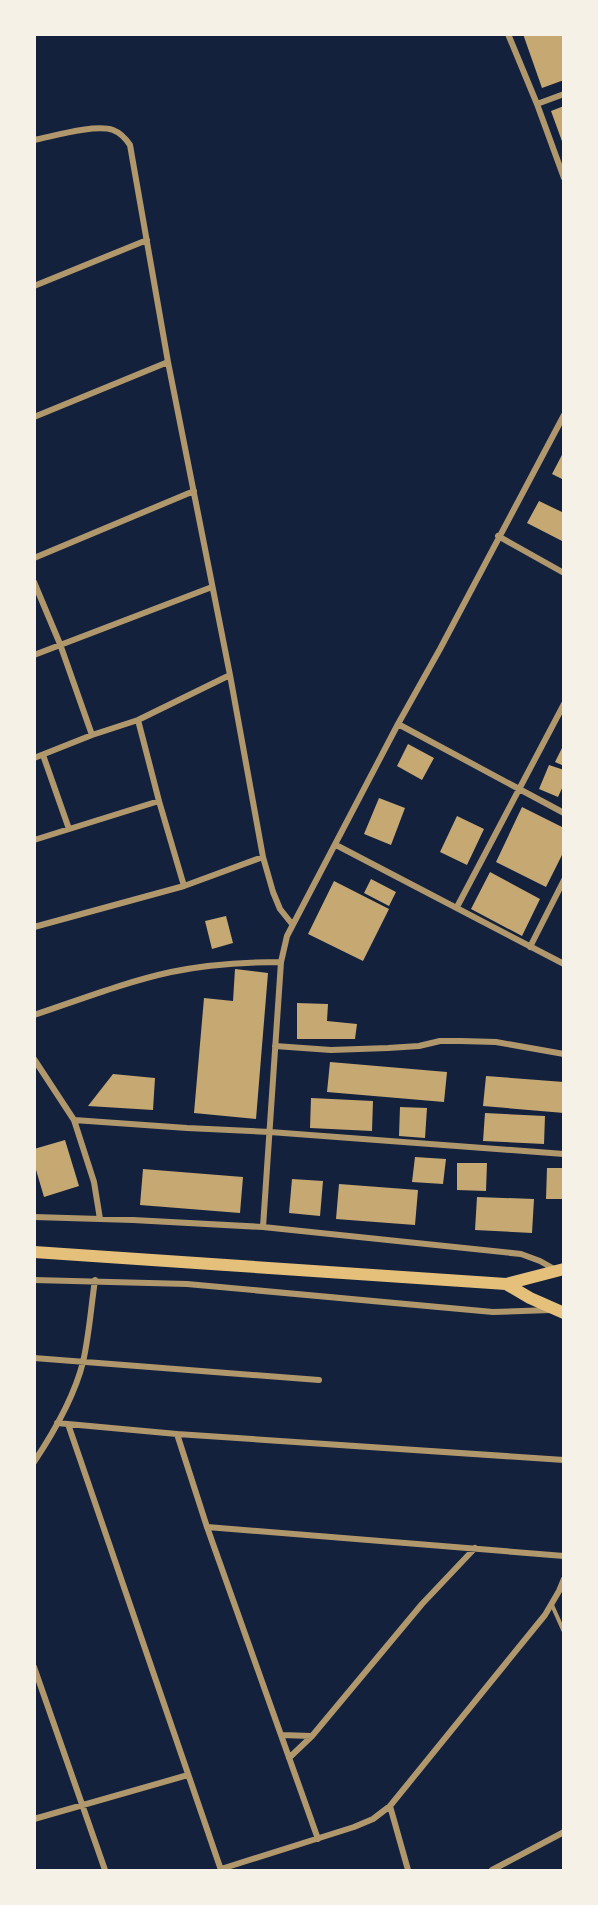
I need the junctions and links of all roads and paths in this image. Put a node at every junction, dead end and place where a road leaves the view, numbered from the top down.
1 (508, 34) edge
2 (564, 94) edge
3 (537, 104) junction
4 (34, 140) edge
5 (564, 178) edge
6 (147, 240) junction
7 (34, 286) edge
8 (168, 362) junction
9 (564, 415) edge
10 (34, 417) edge
11 (194, 491) junction
12 (498, 536) junction
13 (34, 558) edge
14 (564, 573) edge
15 (34, 582) edge
16 (212, 587) junction
17 (60, 644) junction
18 (34, 655) edge
19 (230, 675) junction
20 (564, 704) edge
21 (138, 720) junction
22 (398, 724) junction
23 (92, 735) junction
24 (43, 755) junction
25 (34, 758) edge
26 (519, 790) junction
27 (159, 801) junction
28 (564, 813) edge
29 (69, 829) junction
30 (34, 840) edge
31 (336, 845) junction
32 (263, 857) junction
33 (564, 880) edge
34 (184, 886) junction
35 (457, 908) junction
36 (292, 924) junction
37 (34, 927) edge
38 (530, 947) junction
39 (281, 963) junction
40 (564, 964) edge
41 (34, 1015) edge
42 (275, 1046) junction
43 (564, 1054) edge
44 (34, 1059) edge
45 (74, 1120) junction
46 (270, 1132) junction
47 (564, 1154) edge
48 (34, 1217) edge
49 (100, 1219) junction
50 (263, 1227) junction
51 (34, 1252) edge
52 (560, 1269) edge
53 (34, 1280) edge
54 (95, 1280) junction
55 (506, 1284) junction
56 (560, 1311) edge
57 (34, 1358) edge
58 (82, 1362) junction
59 (319, 1380) dead end
60 (57, 1423) junction
61 (68, 1424) junction
62 (177, 1434) junction
63 (564, 1460) edge
64 (34, 1462) edge
65 (207, 1527) junction
66 (475, 1548) junction
67 (564, 1556) edge
68 (564, 1578) edge
69 (552, 1604) junction
70 (564, 1632) edge
71 (34, 1667) edge
72 (281, 1735) junction
73 (312, 1736) junction
74 (289, 1758) junction
75 (188, 1775) junction
76 (83, 1805) junction
77 (390, 1806) junction
78 (34, 1819) edge
79 (564, 1832) edge
80 (318, 1839) junction
81 (105, 1870) edge
82 (221, 1870) edge
83 (408, 1870) edge
84 (492, 1870) edge

1 - 3 street
2 - 3 street
3 - 5 street
4 - 6 street
6 - 7 street
6 - 8 street
8 - 10 street
8 - 11 street
9 - 12 street
11 - 13 street
11 - 16 street
12 - 14 street
12 - 22 street
15 - 17 street
16 - 17 street
16 - 19 street
17 - 18 street
17 - 23 street
19 - 21 street
19 - 32 street
20 - 26 street
21 - 23 street
21 - 27 street
22 - 26 street
22 - 31 street
23 - 24 street
24 - 25 street
24 - 29 street
26 - 28 street
26 - 35 street
27 - 29 street
27 - 34 street
29 - 30 street
31 - 35 street
31 - 36 street
32 - 34 street
32 - 36 street
33 - 38 street
34 - 37 street
35 - 38 street
36 - 39 street
38 - 40 street
39 - 41 street
39 - 42 street
42 - 43 street
42 - 46 street
44 - 45 street
45 - 46 street
45 - 49 street
46 - 47 street
46 - 50 street
48 - 49 street
49 - 50 street
50 - 52 street
51 - 55 main road
52 - 55 main road
53 - 54 street
54 - 56 street
54 - 58 street
55 - 56 main road
57 - 58 street
58 - 59 street
58 - 60 street
60 - 61 street
60 - 64 street
61 - 62 street
61 - 75 street
62 - 63 street
62 - 65 street
65 - 66 street
65 - 72 street
66 - 67 street
66 - 73 street
68 - 69 street
69 - 70 lane
69 - 77 street
71 - 76 street
72 - 73 street
72 - 74 street
73 - 74 street
74 - 80 street
75 - 76 street
75 - 82 street
76 - 78 street
76 - 81 street
77 - 80 street
77 - 83 street
79 - 84 street
80 - 82 street

